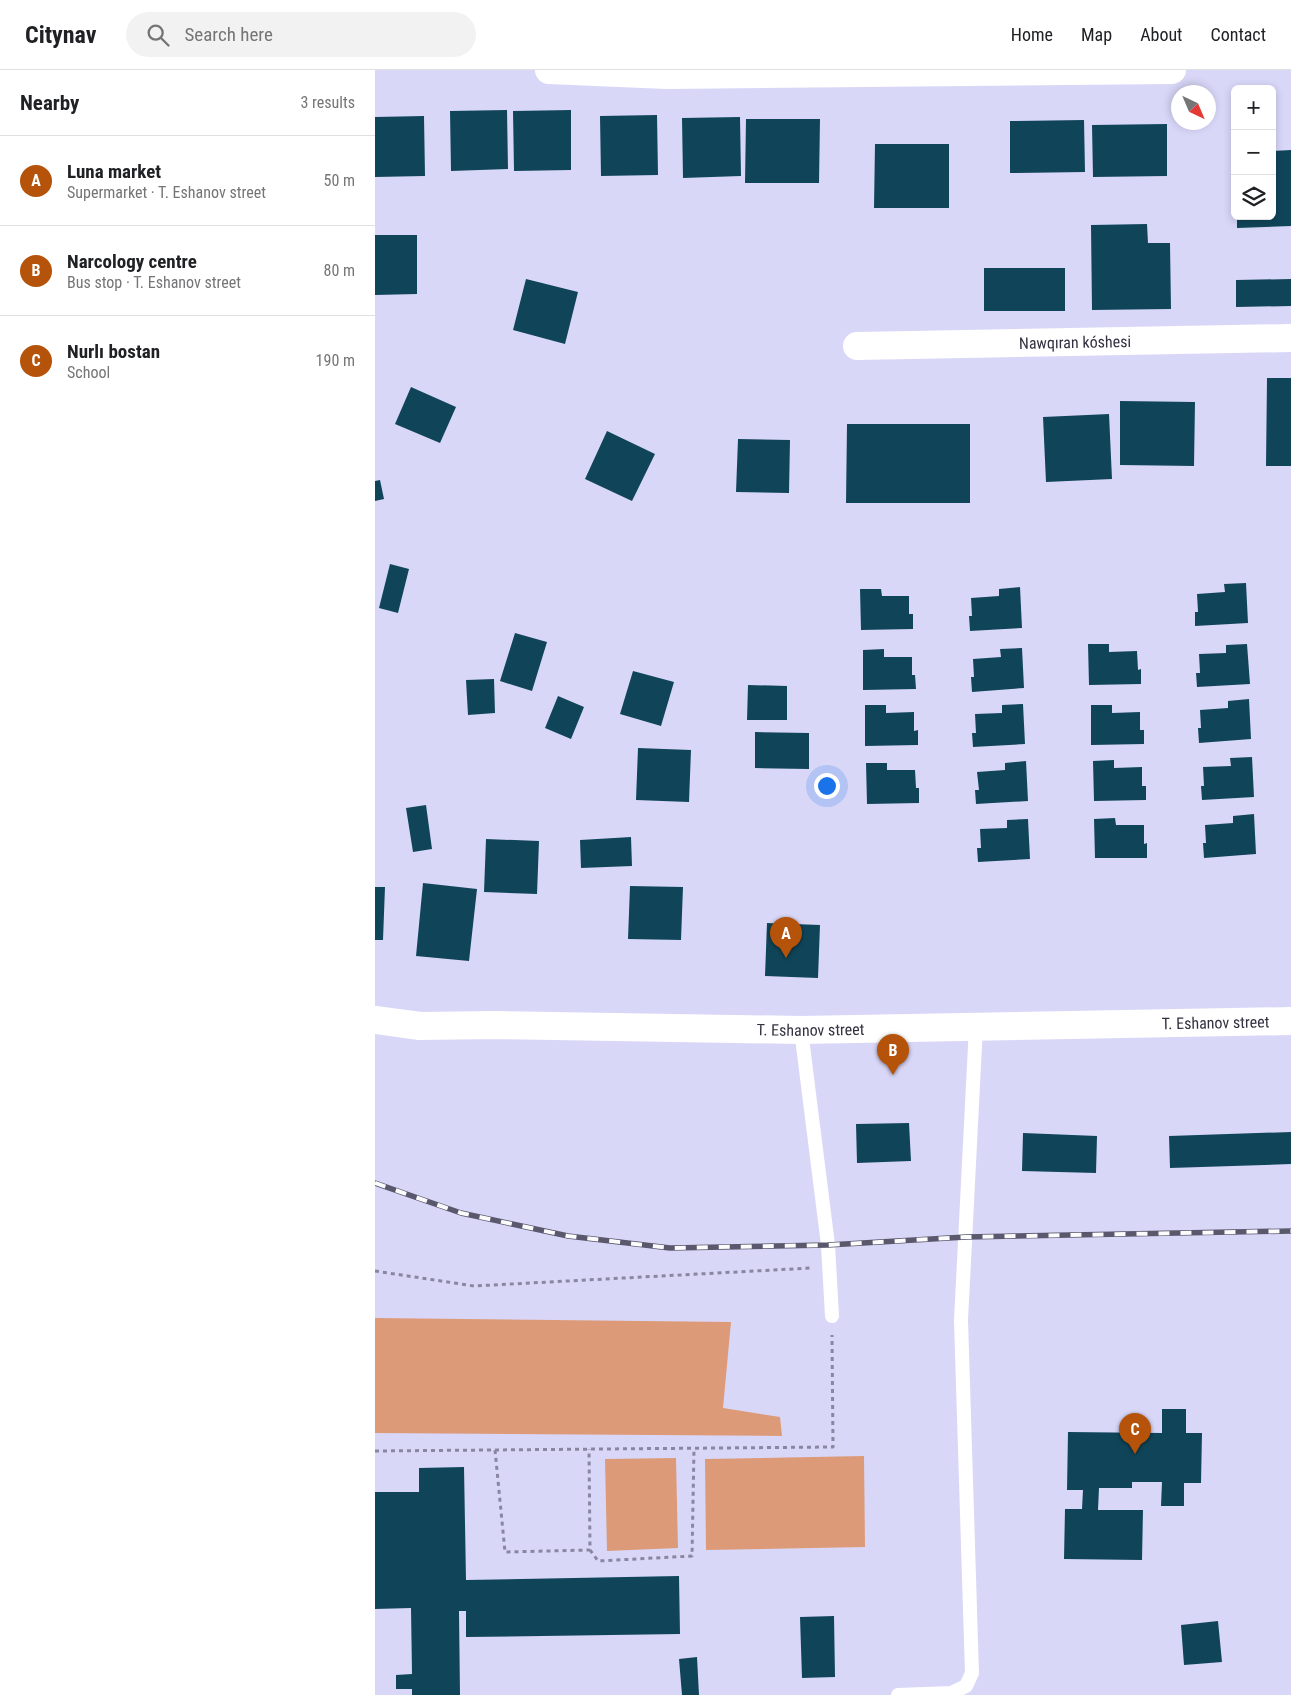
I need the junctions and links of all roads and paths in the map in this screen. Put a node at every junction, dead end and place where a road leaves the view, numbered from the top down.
1 (549, 70) edge
2 (1172, 70) edge
3 (1291, 338) edge
4 (857, 346) dead end
5 (375, 1020) edge
6 (1291, 1021) edge
7 (976, 1026) junction
8 (801, 1030) junction
9 (829, 1267) junction
10 (375, 1271) edge
11 (832, 1316) joint
12 (694, 1448) junction
13 (589, 1449) junction
14 (495, 1450) junction
15 (375, 1451) edge
16 (590, 1550) junction
17 (898, 1695) edge

1 - 2 street
3 - 4 street, Nawqıran kóshesi
5 - 8 street, T. Eshanov street
6 - 7 street, T. Eshanov street
7 - 8 street, T. Eshanov street
7 - 17 lane
8 - 9 lane
9 - 10 path
9 - 11 lane
11 - 12 path
12 - 13 path
12 - 16 path
13 - 14 path
13 - 16 path
14 - 15 path
14 - 16 path

